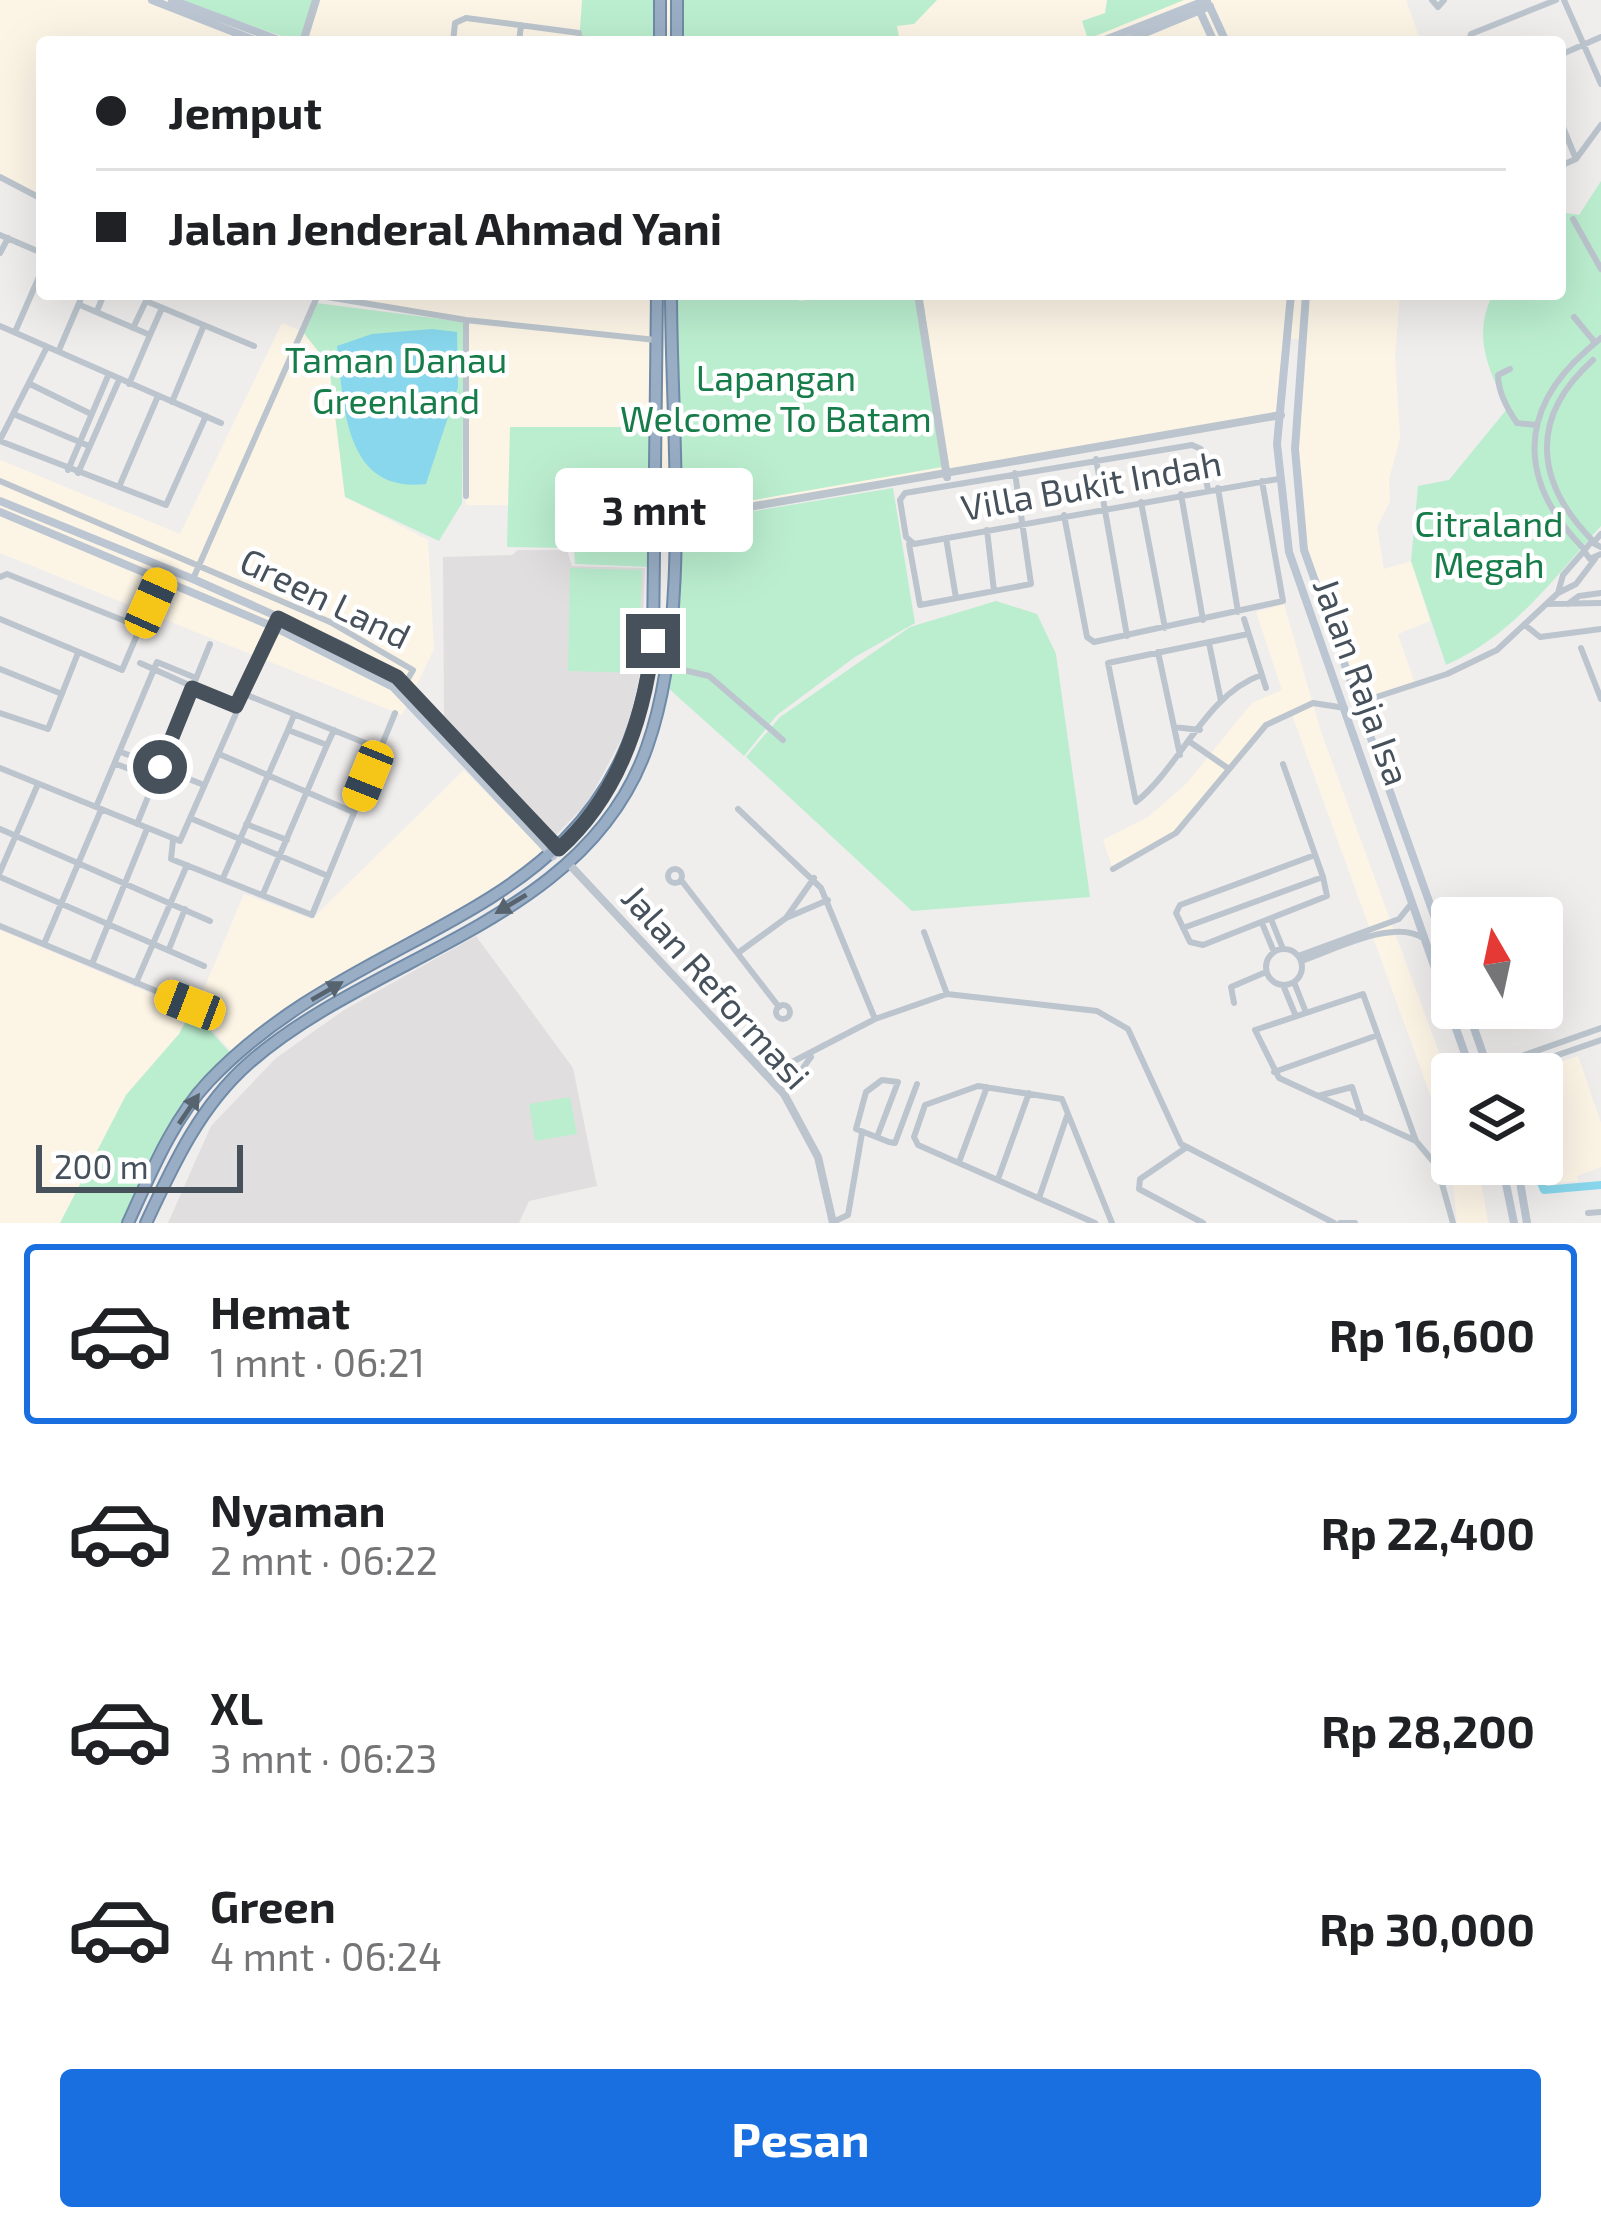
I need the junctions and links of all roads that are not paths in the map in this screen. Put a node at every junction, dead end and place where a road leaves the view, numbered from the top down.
1 (152, 0) edge
2 (172, 0) edge
3 (316, 0) edge
4 (660, 0) edge
5 (677, 0) edge
6 (1220, 0) edge
7 (1432, 0) edge
8 (1444, 0) edge
9 (1560, 0) edge
10 (1204, 3) edge
11 (521, 25) junction
12 (244, 36) edge
13 (268, 36) edge
14 (305, 36) edge
15 (455, 36) edge
16 (519, 36) edge
17 (579, 36) edge
18 (660, 36) edge
19 (677, 36) edge
20 (1116, 36) edge
21 (1135, 36) edge
22 (1212, 36) edge
23 (1223, 36) edge
24 (1470, 36) edge
25 (1601, 38) edge
26 (1584, 45) junction
27 (1566, 52) edge
28 (1601, 84) edge
29 (1601, 125) edge
30 (1566, 135) edge
31 (1576, 159) junction
32 (1566, 163) edge
33 (0, 177) edge
34 (36, 197) edge
35 (1573, 219) dead end
36 (4, 237) edge
37 (36, 250) edge
38 (0, 253) edge
39 (1601, 269) edge
40 (36, 280) edge
41 (81, 300) edge
42 (102, 300) edge
43 (311, 300) edge
44 (344, 300) edge
45 (657, 300) edge
46 (671, 300) edge
47 (919, 300) edge
48 (1291, 300) edge
49 (1306, 300) edge
50 (80, 304) junction
51 (162, 308) junction
52 (97, 311) junction
53 (1574, 317) dead end
54 (466, 320) junction
55 (204, 326) junction
56 (133, 328) junction
57 (7, 329) edge
58 (151, 335) junction
59 (1288, 338) junction
60 (1597, 339) edge
61 (656, 340) junction
62 (1303, 340) junction
63 (0, 343) edge
64 (48, 345) junction
65 (254, 346) dead end
66 (59, 350) junction
67 (1587, 350) junction
68 (1597, 361) edge
69 (1510, 369) dead end
70 (108, 376) junction
71 (119, 380) junction
72 (30, 384) junction
73 (129, 384) junction
74 (158, 396) junction
75 (172, 402) junction
76 (92, 414) junction
77 (16, 415) junction
78 (1281, 415) junction
79 (206, 416) junction
80 (221, 423) dead end
81 (656, 424) junction
82 (671, 424) junction
83 (1536, 425) junction
84 (1535, 439) junction
85 (1546, 439) junction
86 (0, 440) edge
87 (79, 442) junction
88 (89, 446) junction
89 (1096, 459) junction
90 (68, 470) junction
91 (78, 473) junction
92 (1015, 473) junction
93 (947, 477) junction
94 (1278, 478) junction
95 (0, 481) edge
96 (1262, 481) junction
97 (119, 488) junction
98 (1218, 488) junction
99 (1208, 490) junction
100 (1181, 494) junction
101 (466, 496) dead end
102 (0, 501) edge
103 (1141, 502) junction
104 (1104, 509) junction
105 (1564, 510) junction
106 (0, 512) edge
107 (1064, 515) junction
108 (1554, 517) junction
109 (673, 520) junction
110 (98, 523) junction
111 (1024, 523) junction
112 (987, 530) junction
113 (1601, 534) edge
114 (92, 536) junction
115 (946, 538) junction
116 (912, 543) junction
117 (1584, 550) junction
118 (1598, 550) edge
119 (1308, 564) junction
120 (200, 566) junction
121 (1294, 568) junction
122 (0, 577) edge
123 (161, 579) junction
124 (193, 579) junction
125 (994, 591) junction
126 (1601, 592) edge
127 (1558, 593) junction
128 (956, 598) junction
129 (1601, 603) edge
130 (1547, 604) junction
131 (1568, 604) junction
132 (1241, 615) junction
133 (320, 618) junction
134 (0, 620) edge
135 (1204, 620) junction
136 (276, 622) junction
137 (1525, 626) junction
138 (140, 627) junction
139 (1165, 628) junction
140 (1601, 629) edge
141 (311, 632) junction
142 (1248, 634) junction
143 (1126, 636) junction
144 (1209, 643) junction
145 (210, 644) dead end
146 (1581, 648) dead end
147 (78, 652) junction
148 (1158, 652) junction
149 (140, 662) dead end
150 (666, 666) junction
151 (0, 669) edge
152 (154, 669) junction
153 (1261, 675) junction
154 (196, 678) junction
155 (1597, 678) edge
156 (1218, 682) junction
157 (405, 684) junction
158 (1237, 685) junction
159 (192, 688) junction
160 (1266, 688) dead end
161 (242, 693) junction
162 (62, 694) junction
163 (1601, 699) edge
164 (1221, 701) junction
165 (1358, 703) junction
166 (236, 706) junction
167 (1345, 708) junction
168 (0, 712) edge
169 (395, 713) dead end
170 (294, 714) junction
171 (1174, 727) junction
172 (288, 730) junction
173 (334, 730) junction
174 (1202, 730) junction
175 (783, 740) dead end
176 (1190, 742) junction
177 (327, 745) junction
178 (380, 748) junction
179 (122, 752) junction
180 (217, 753) junction
181 (1180, 755) junction
182 (116, 764) junction
183 (1283, 764) dead end
184 (160, 767) junction
185 (0, 768) edge
186 (1229, 769) junction
187 (266, 775) junction
188 (156, 779) junction
189 (38, 784) junction
190 (204, 785) junction
191 (306, 793) junction
192 (98, 809) junction
193 (738, 809) dead end
194 (353, 812) junction
195 (190, 818) junction
196 (246, 824) junction
197 (137, 825) junction
198 (0, 829) edge
199 (147, 829) junction
200 (16, 836) junction
201 (240, 839) junction
202 (1407, 839) junction
203 (173, 840) junction
204 (287, 841) junction
205 (1394, 844) junction
206 (556, 853) junction
207 (1315, 855) junction
208 (280, 856) junction
209 (80, 863) junction
210 (568, 863) junction
211 (187, 864) junction
212 (1113, 869) dead end
213 (0, 874) edge
214 (328, 876) junction
215 (1323, 877) junction
216 (223, 878) junction
217 (814, 878) junction
218 (681, 880) dead end
219 (125, 883) junction
220 (263, 894) junction
221 (1413, 896) junction
222 (828, 900) junction
223 (62, 903) junction
224 (172, 904) junction
225 (1431, 907) edge
226 (185, 909) junction
227 (786, 918) junction
228 (210, 921) dead end
229 (1266, 921) junction
230 (108, 923) junction
231 (0, 926) edge
232 (1183, 928) junction
233 (924, 932) dead end
234 (44, 944) junction
235 (155, 944) junction
236 (1430, 944) junction
237 (169, 949) junction
238 (1279, 950) junction
239 (738, 953) junction
240 (1300, 959) junction
241 (91, 965) junction
242 (204, 966) dead end
243 (1266, 972) junction
244 (1294, 982) junction
245 (136, 983) junction
246 (1283, 985) junction
247 (947, 994) junction
248 (1234, 1004) dead end
249 (190, 1005) dead end
250 (779, 1007) dead end
251 (1305, 1010) junction
252 (1294, 1014) junction
253 (875, 1018) junction
254 (1601, 1028) edge
255 (1379, 1035) junction
256 (1601, 1040) edge
257 (1564, 1042) junction
258 (243, 1048) junction
259 (1568, 1052) junction
260 (1465, 1053) edge
261 (1536, 1053) edge
262 (1563, 1054) edge
263 (811, 1057) junction
264 (253, 1060) junction
265 (1274, 1072) junction
266 (767, 1075) junction
267 (917, 1084) dead end
268 (987, 1087) junction
269 (1029, 1093) junction
270 (784, 1094) junction
271 (1314, 1097) junction
272 (1068, 1114) junction
273 (1362, 1118) junction
274 (862, 1132) junction
275 (877, 1136) junction
276 (1416, 1141) junction
277 (1187, 1148) junction
278 (959, 1162) junction
279 (998, 1180) junction
280 (1506, 1185) edge
281 (1521, 1185) edge
282 (1039, 1198) junction
283 (1588, 1213) dead end
284 (1601, 1213) edge
285 (833, 1222) edge
286 (128, 1223) edge
287 (146, 1223) edge
288 (1095, 1223) edge
289 (1112, 1223) edge
290 (1203, 1223) edge
291 (1337, 1223) edge
292 (1354, 1223) edge
293 (1453, 1223) edge
294 (1514, 1223) edge
295 (1527, 1223) edge

1 - 12 main road
2 - 13 main road
3 - 14 street
4 - 18 highway
5 - 19 highway
6 - 10 street
7 - 8 street
9 - 24 street
9 - 26 street
10 - 20 main road
10 - 21 main road
10 - 22 main road
10 - 23 main road
11 - 15 street
11 - 16 street
11 - 17 street
25 - 26 street
26 - 27 street
26 - 28 street
29 - 31 street
30 - 31 street
31 - 32 street
33 - 34 street
35 - 39 street
36 - 37 street
36 - 38 street
40 - 57 street
41 - 50 street
42 - 52 street
43 - 120 street, Green Land
44 - 54 street
45 - 61 highway
46 - 82 highway
47 - 93 street
48 - 59 main road, Jalan Raja Isa
49 - 62 main road, Jalan Raja Isa
50 - 52 street
50 - 66 street
51 - 55 street
51 - 56 street
51 - 58 street
52 - 56 street
53 - 60 street
54 - 61 street
54 - 101 street
55 - 65 street
55 - 75 street
56 - 58 street
57 - 63 street
57 - 64 street
58 - 73 street
59 - 62 main road
59 - 78 main road, Jalan Raja Isa
60 - 67 street
61 - 81 highway
62 - 119 main road, Jalan Raja Isa
64 - 66 street
64 - 72 street
66 - 70 street
67 - 68 street
67 - 83 street
68 - 85 street
69 - 83 street
70 - 71 street
70 - 76 street
71 - 73 street
71 - 88 street
72 - 76 street
72 - 77 street
73 - 74 street
74 - 75 street
74 - 97 street
75 - 79 street
76 - 87 street
77 - 86 street
77 - 87 street
78 - 93 street
78 - 94 main road, Jalan Raja Isa
79 - 80 street
79 - 97 street
81 - 82 highway
81 - 206 highway
82 - 109 highway
83 - 84 street
84 - 85 street
84 - 108 street
85 - 105 street
86 - 90 street
87 - 88 street
87 - 90 street
88 - 91 street
89 - 92 street
89 - 99 street
89 - 104 street
90 - 91 street
91 - 97 street
92 - 111 street
92 - 116 street
93 - 109 street
94 - 96 street, Villa Bukit Indah
94 - 121 main road, Jalan Raja Isa
95 - 110 street
96 - 98 street, Villa Bukit Indah
96 - 132 street
98 - 99 street, Villa Bukit Indah
98 - 132 street
99 - 100 street, Villa Bukit Indah
100 - 103 street, Villa Bukit Indah
100 - 135 street
102 - 114 main road
103 - 104 street, Villa Bukit Indah
103 - 139 street
104 - 107 street, Villa Bukit Indah
104 - 143 street
105 - 108 street
105 - 118 street
106 - 123 main road
107 - 111 street, Villa Bukit Indah
107 - 143 street
108 - 117 street
109 - 150 highway
110 - 114 street
110 - 120 street
111 - 112 street, Villa Bukit Indah
111 - 125 street
112 - 115 street, Villa Bukit Indah
112 - 125 street
113 - 118 street
114 - 124 main road
115 - 116 street, Villa Bukit Indah
115 - 128 street
116 - 128 street
117 - 118 street
117 - 118 street
117 - 127 street
118 - 127 street
119 - 121 main road
119 - 165 main road, Jalan Raja Isa
120 - 124 street, Green Land
120 - 133 street, Green Land
121 - 167 main road, Jalan Raja Isa
122 - 138 street
123 - 136 main road
123 - 138 street
124 - 136 main road
125 - 128 street
126 - 131 street
127 - 130 street
129 - 131 street
130 - 131 street
130 - 137 street
132 - 135 street
132 - 142 street
133 - 141 street
133 - 157 street, Green Land
134 - 147 street
135 - 139 street
136 - 141 main road
136 - 161 street
136 - 206 main road
137 - 140 street
137 - 165 street
138 - 147 street
139 - 143 street
141 - 157 main road
142 - 144 street
142 - 153 street
144 - 148 street
144 - 156 street
145 - 154 street
146 - 155 street
147 - 162 street
148 - 171 street
148 - 181 street
149 - 152 street
150 - 175 street
150 - 210 highway
151 - 162 street
152 - 154 street
152 - 159 street
152 - 179 street
153 - 158 street
153 - 160 street
154 - 159 street
155 - 163 street
156 - 158 street
156 - 164 street
157 - 206 main road
158 - 164 street
159 - 166 street
159 - 184 street
161 - 166 street
161 - 170 street
162 - 168 street
164 - 174 street
165 - 202 main road, Jalan Raja Isa
166 - 180 street
167 - 186 street
167 - 205 main road, Jalan Raja Isa
169 - 178 street
170 - 172 street
170 - 173 street
171 - 174 street
171 - 181 street
172 - 177 street
172 - 187 street
173 - 177 street
173 - 178 street
174 - 176 street
176 - 181 street
176 - 186 street
177 - 191 street
178 - 194 street
179 - 182 street
179 - 184 street
180 - 187 street
180 - 190 street
182 - 188 street
182 - 192 street
183 - 207 street
184 - 188 street
184 - 190 street
185 - 189 street
186 - 212 street
187 - 191 street
187 - 196 street
188 - 197 street
189 - 192 street
189 - 200 street
190 - 195 street
191 - 194 street
191 - 204 street
192 - 197 street
192 - 209 street
193 - 217 street
194 - 214 street
195 - 201 street
195 - 203 street
196 - 201 street
196 - 204 street
197 - 199 street
198 - 200 street
199 - 203 street
199 - 219 street
200 - 209 street
200 - 213 street
201 - 208 street
201 - 216 street
202 - 205 main road
202 - 225 main road, Jalan Raja Isa
203 - 211 street
204 - 208 street
205 - 221 main road, Jalan Raja Isa
258 -> 206 highway
207 - 215 street
207 - 232 street
208 - 214 street
208 - 220 street
209 - 219 street
209 - 223 street
210 -> 264 highway
210 - 266 street, Jalan Reformasi
211 - 216 street
211 - 224 street
213 - 223 street
214 - 220 street
215 - 229 street
215 - 232 street
216 - 220 street
217 - 222 street
217 - 227 street
218 - 239 street
219 - 224 street
219 - 230 street
221 - 236 main road, Jalan Raja Isa
221 - 240 street
222 - 227 street
222 - 253 street
223 - 230 street
223 - 234 street
224 - 226 street
224 - 235 street
226 - 228 street
226 - 237 street
227 - 239 street
229 - 232 street
229 - 238 street
230 - 235 street
230 - 241 street
231 - 234 street
233 - 247 street
234 - 241 street
235 - 237 street
235 - 245 street
236 - 240 street
236 - 260 main road, Jalan Raja Isa
237 - 242 street
238 - 240 street
238 - 243 street
239 - 250 street
240 - 244 street
241 - 245 street
243 - 246 street
243 - 248 street
244 - 246 street
244 - 251 street
245 - 249 street
246 - 252 street
247 - 253 street
247 - 277 street
251 - 252 street
251 - 255 street
252 - 265 street
253 - 263 street
254 - 257 street
255 - 265 street
255 - 276 street
256 - 259 street
257 - 259 street
257 - 261 street
258 - 264 highway
286 -> 258 highway
259 - 262 street
263 - 266 street
263 - 270 street
264 - 287 highway
265 - 271 street
266 - 270 street, Jalan Reformasi
267 - 275 street
268 - 269 street
268 - 278 street
268 - 278 street
269 - 272 street
269 - 279 street
270 - 285 street, Jalan Reformasi
271 - 273 street
271 - 273 street
272 - 282 street
272 - 289 street
273 - 276 street
274 - 275 street
274 - 275 street
274 - 285 street
276 - 293 street
277 - 290 street
277 - 291 street
278 - 279 street
279 - 282 street
280 - 294 main road
281 - 295 main road
282 - 288 street
283 - 284 street
291 - 292 street

